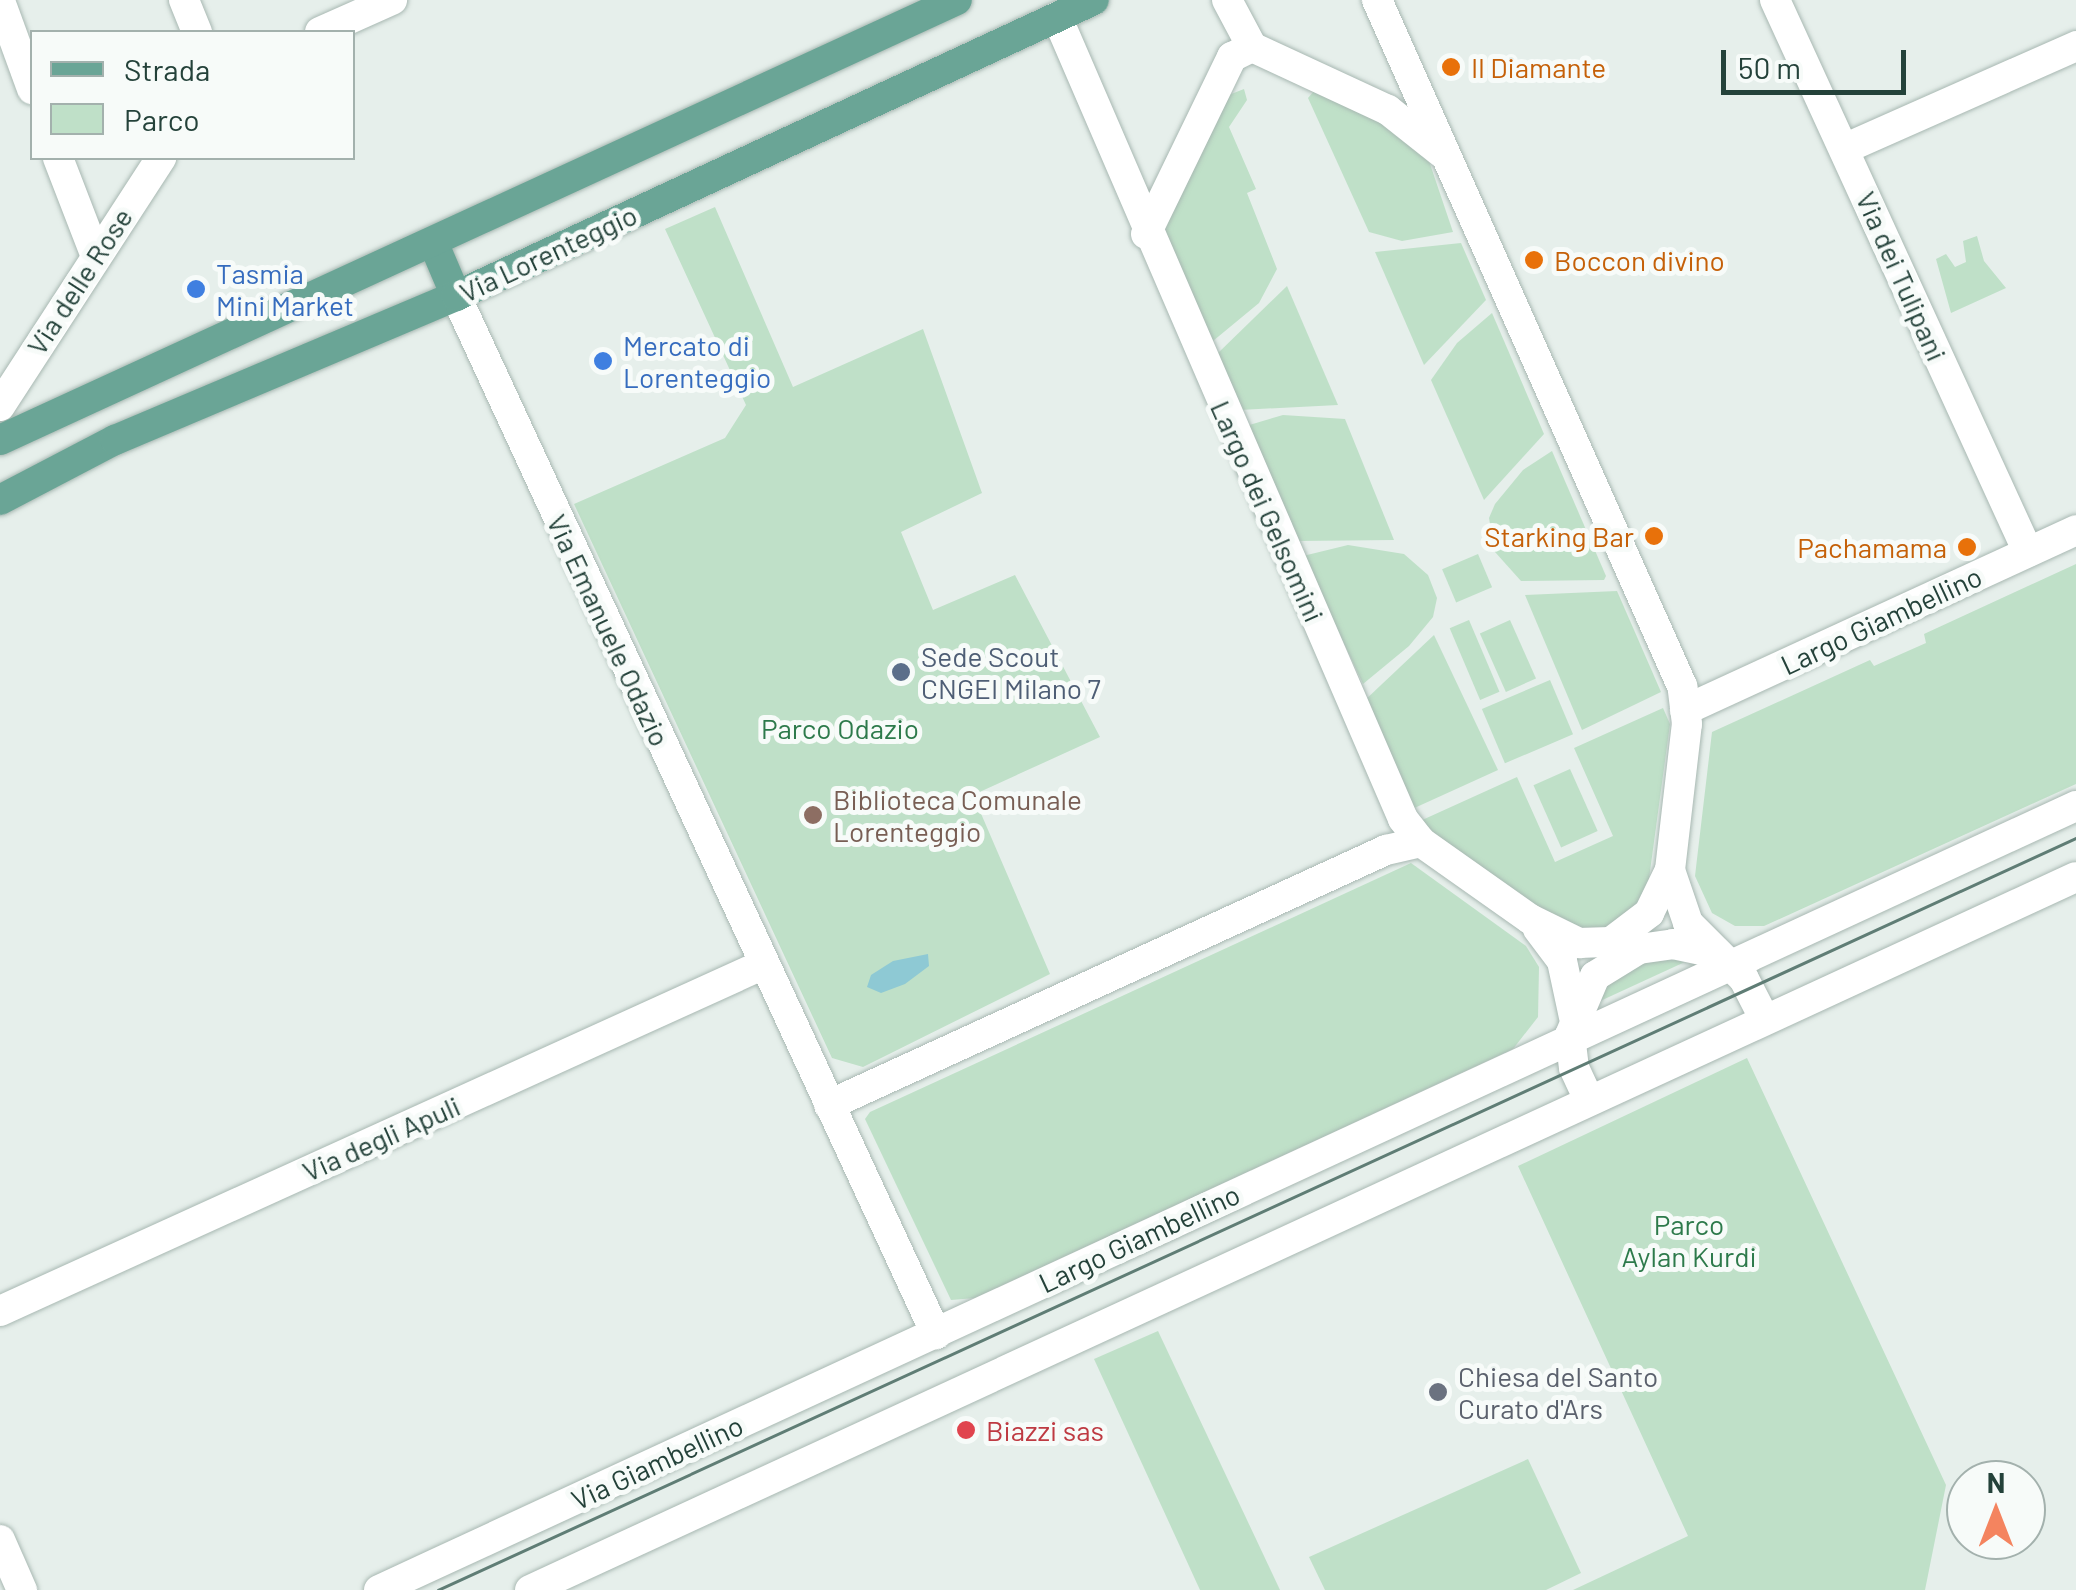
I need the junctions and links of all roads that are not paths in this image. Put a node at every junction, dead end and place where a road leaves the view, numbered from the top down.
1 (184, 0) edge
2 (392, 0) edge
3 (957, 0) edge
4 (1094, 0) edge
5 (1210, 0) edge
6 (1227, 0) edge
7 (1377, 0) edge
8 (1775, 0) edge
9 (0, 2) edge
10 (1057, 17) junction
11 (196, 30) edge
12 (324, 30) edge
13 (2076, 46) edge
14 (1242, 52) junction
15 (30, 84) edge
16 (1844, 149) junction
17 (1447, 157) junction
18 (59, 160) edge
19 (159, 160) edge
20 (1146, 234) junction
21 (433, 242) junction
22 (95, 254) junction
23 (456, 296) junction
24 (245, 330) junction
25 (265, 380) junction
26 (0, 406) edge
27 (0, 440) edge
28 (0, 500) edge
29 (2076, 530) edge
30 (2028, 552) junction
31 (1685, 710) junction
32 (2076, 806) edge
33 (1421, 842) junction
34 (1670, 870) junction
35 (2076, 877) edge
36 (1530, 919) junction
37 (1719, 957) junction
38 (762, 965) junction
39 (1764, 1018) junction
40 (1572, 1026) junction
41 (1590, 1100) junction
42 (828, 1105) junction
43 (0, 1310) edge
44 (936, 1334) junction
45 (0, 1540) edge
46 (22, 1590) edge
47 (379, 1590) edge
48 (530, 1590) edge

1 - 11 street
2 - 12 street
3 - 21 main road, Via Lorenteggio
4 - 10 main road, Via Lorenteggio
5 - 14 street
6 - 14 street
7 - 17 street, Largo dei Gelsomini
8 - 16 street, Via dei Tulipani
9 - 15 street
10 - 20 street, Largo dei Gelsomini
10 - 23 main road, Via Lorenteggio
13 - 16 street
14 - 17 street, Largo dei Gelsomini
14 - 20 street
16 - 30 street, Via dei Tulipani
17 - 31 street, Largo dei Gelsomini
18 - 22 street
19 - 22 street, Via delle Rose
20 - 33 street, Largo dei Gelsomini
21 - 23 main road
21 - 24 main road, Via Lorenteggio
22 - 26 street, Via delle Rose
23 - 25 main road, Via Lorenteggio
23 - 38 street, Via Emanuele Odazio
24 - 25 main road
24 - 27 main road, Via Lorenteggio
25 - 28 main road, Via Lorenteggio
29 - 30 street, Largo Giambellino
30 - 31 street, Largo Giambellino
31 - 34 street, Largo dei Gelsomini
32 - 37 street, Largo Giambellino
33 - 36 street, Largo dei Gelsomini
33 - 42 street
34 - 36 street, Largo dei Gelsomini
34 - 37 street, Largo dei Gelsomini
35 - 39 street
36 - 40 street, Largo dei Gelsomini
37 - 39 street
37 - 40 street, Largo Giambellino
37 - 40 street
38 - 42 street
38 - 43 street, Via degli Apuli
39 - 41 street
40 - 41 street
40 - 44 street, Largo Giambellino
41 - 48 street
42 - 44 street
44 - 47 street, Via Giambellino
45 - 46 street

